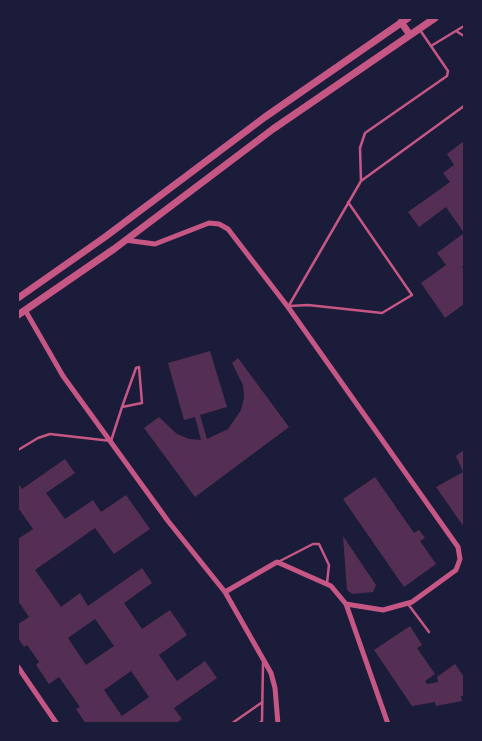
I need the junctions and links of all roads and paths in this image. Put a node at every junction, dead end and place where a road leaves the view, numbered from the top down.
1 (435, 18) edge
2 (404, 20) edge
3 (464, 26) edge
4 (419, 28) junction
5 (456, 31) junction
6 (410, 35) junction
7 (464, 36) edge
8 (431, 46) junction
9 (464, 106) edge
10 (361, 181) junction
11 (348, 202) junction
12 (117, 228) junction
13 (125, 240) junction
14 (18, 298) edge
15 (288, 307) junction
16 (25, 310) junction
17 (18, 315) edge
18 (122, 406) junction
19 (111, 441) junction
20 (18, 450) edge
21 (277, 562) junction
22 (327, 584) junction
23 (225, 592) junction
24 (346, 604) junction
25 (408, 604) junction
26 (429, 632) dead end
27 (263, 658) junction
28 (18, 667) edge
29 (261, 703) junction
30 (57, 724) edge
31 (231, 724) edge
32 (259, 724) edge
33 (278, 724) edge
34 (388, 724) edge

1 - 4 street
2 - 6 street
2 - 12 street
3 - 5 lane
4 - 6 street
4 - 8 lane
5 - 7 lane
5 - 8 lane
6 - 13 street
8 - 10 lane
9 - 10 lane
10 - 11 lane
11 - 15 lane
11 - 15 lane
12 - 13 street
12 - 14 street
13 - 15 street
13 - 16 street
14 - 16 street
15 - 25 street
16 - 17 street
16 - 19 street
18 - 18 lane
18 - 19 lane
19 - 20 lane
19 - 23 street
21 - 22 street
21 - 22 lane
21 - 23 street
22 - 24 street
23 - 27 street
24 - 25 street
24 - 34 street
25 - 26 lane
27 - 29 lane
27 - 33 street
28 - 30 street
29 - 31 lane
29 - 32 lane

